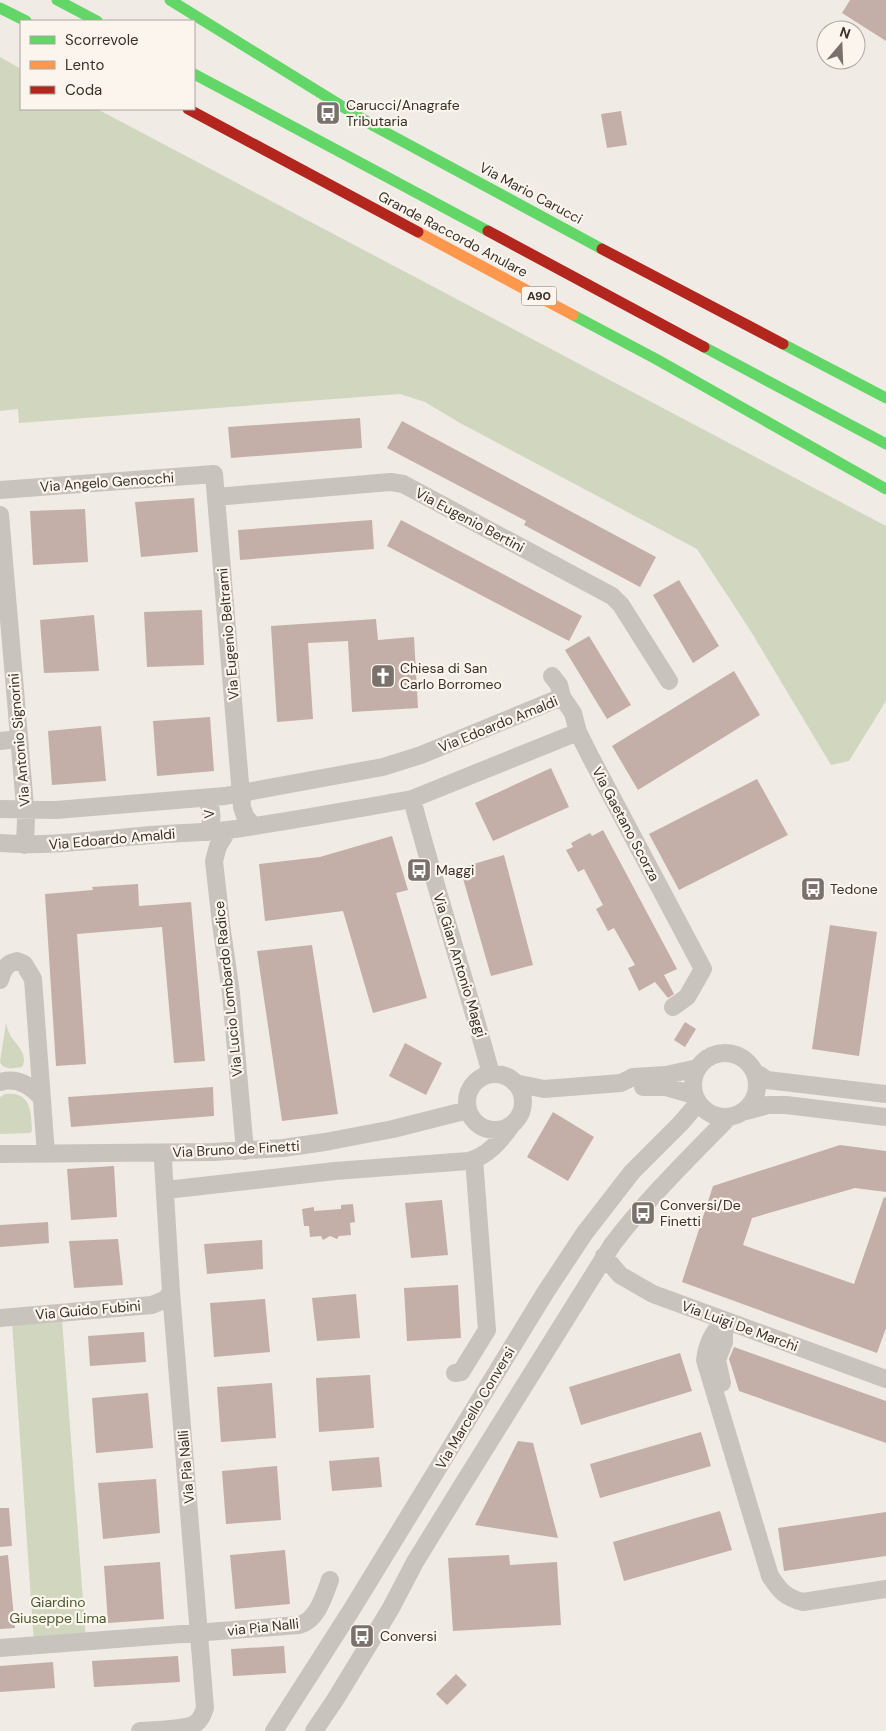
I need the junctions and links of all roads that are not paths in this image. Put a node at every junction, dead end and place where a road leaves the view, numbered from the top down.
1 (57, 0) edge
2 (63, 0) edge
3 (170, 0) edge
4 (0, 8) edge
5 (0, 12) edge
6 (86, 15) junction
7 (22, 20) edge
8 (23, 20) edge
9 (95, 20) edge
10 (195, 75) edge
11 (190, 110) edge
12 (886, 398) edge
13 (886, 444) edge
14 (214, 474) joint
15 (886, 489) edge
16 (0, 490) edge
17 (216, 497) junction
18 (0, 515) edge
19 (4, 607) edge
20 (552, 676) dead end
21 (669, 681) dead end
22 (562, 697) junction
23 (578, 732) junction
24 (18, 739) junction
25 (0, 741) edge
26 (241, 794) junction
27 (205, 798) junction
28 (412, 798) junction
29 (0, 809) edge
30 (25, 810) junction
31 (253, 826) junction
32 (228, 830) junction
33 (208, 832) junction
34 (0, 843) edge
35 (25, 844) junction
36 (0, 980) edge
37 (673, 1007) dead end
38 (698, 1068) junction
39 (755, 1072) junction
40 (491, 1074) junction
41 (0, 1082) edge
42 (624, 1082) junction
43 (515, 1083) junction
44 (544, 1089) junction
45 (886, 1094) edge
46 (41, 1097) junction
47 (696, 1099) junction
48 (523, 1104) junction
49 (468, 1110) junction
50 (746, 1111) junction
51 (729, 1117) junction
52 (886, 1117) edge
53 (511, 1126) junction
54 (245, 1151) junction
55 (167, 1153) junction
56 (0, 1154) edge
57 (46, 1154) junction
58 (474, 1160) junction
59 (166, 1190) junction
60 (604, 1256) junction
61 (172, 1292) junction
62 (0, 1318) edge
63 (724, 1320) junction
64 (455, 1373) dead end
65 (886, 1379) edge
66 (330, 1580) dead end
67 (886, 1589) edge
68 (200, 1634) junction
69 (0, 1648) edge
70 (140, 1731) edge
71 (274, 1731) edge
72 (314, 1731) edge

1 - 6 main road
2 - 6 main road
3 - 12 main road, Via Mario Carucci
4 - 8 main road
5 - 7 main road
6 - 9 main road
10 - 13 main road, Grande Raccordo Anulare / A90
11 - 15 main road, Grande Raccordo Anulare / A90
14 - 16 street, Via Angelo Genocchi
14 - 17 street, Via Eugenio Beltrami
17 - 21 street, Via Eugenio Bertini
17 - 26 street, Via Eugenio Beltrami
18 - 19 street, Via Antonio Signorini
19 - 24 street, Via Antonio Signorini
20 - 22 street
22 - 23 street, Via Edoardo Amaldi
22 - 26 street, Via Edoardo Amaldi
23 - 28 street, Via Edoardo Amaldi
23 - 37 street, Via Gaetano Scorza
24 - 25 street
24 - 30 street, Via Antonio Signorini
26 - 27 street, Via Edoardo Amaldi
26 - 31 street
27 - 30 street, Via Edoardo Amaldi
27 - 33 street, V
28 - 31 street, Via Edoardo Amaldi
28 - 40 street, Via Gian Antonio Maggi
29 - 30 street, Via Edoardo Amaldi
30 - 35 street, Via Antonio Signorini
31 - 32 street, Via Edoardo Amaldi
32 - 33 street, Via Edoardo Amaldi
32 - 54 street, Via Lucio Lombardo Radice
33 - 35 street, Via Edoardo Amaldi
34 - 35 street, Via Edoardo Amaldi
36 - 46 street
38 - 39 street
38 - 42 street
38 - 47 street
39 - 45 street
39 - 50 street
40 - 43 street
40 - 49 street
41 - 46 street
42 - 44 street
42 - 47 street
43 - 44 street
43 - 48 street
44 - 48 street
46 - 57 street
47 - 51 street
47 - 71 street, Via Marcello Conversi
48 - 53 street
49 - 53 street
49 - 54 street, Via Bruno de Finetti
50 - 51 street
50 - 52 street
51 - 60 street, Via Marcello Conversi
53 - 58 street
54 - 55 street, Via Bruno de Finetti
55 - 57 street, Via Bruno de Finetti
55 - 59 street, Via Pia Nalli
56 - 57 street, Via Bruno de Finetti
58 - 59 street, Via Bruno de Finetti
58 - 64 street
59 - 61 street, Via Pia Nalli
60 - 63 street, Via Luigi De Marchi
60 - 72 street, Via Marcello Conversi
61 - 62 street, Via Guido Fubini
61 - 68 street, Via Pia Nalli
63 - 65 street, Via Luigi De Marchi
63 - 67 street
66 - 68 street, via Pia Nalli
68 - 69 street, via Pia Nalli
68 - 70 street, Via Pia Nalli

